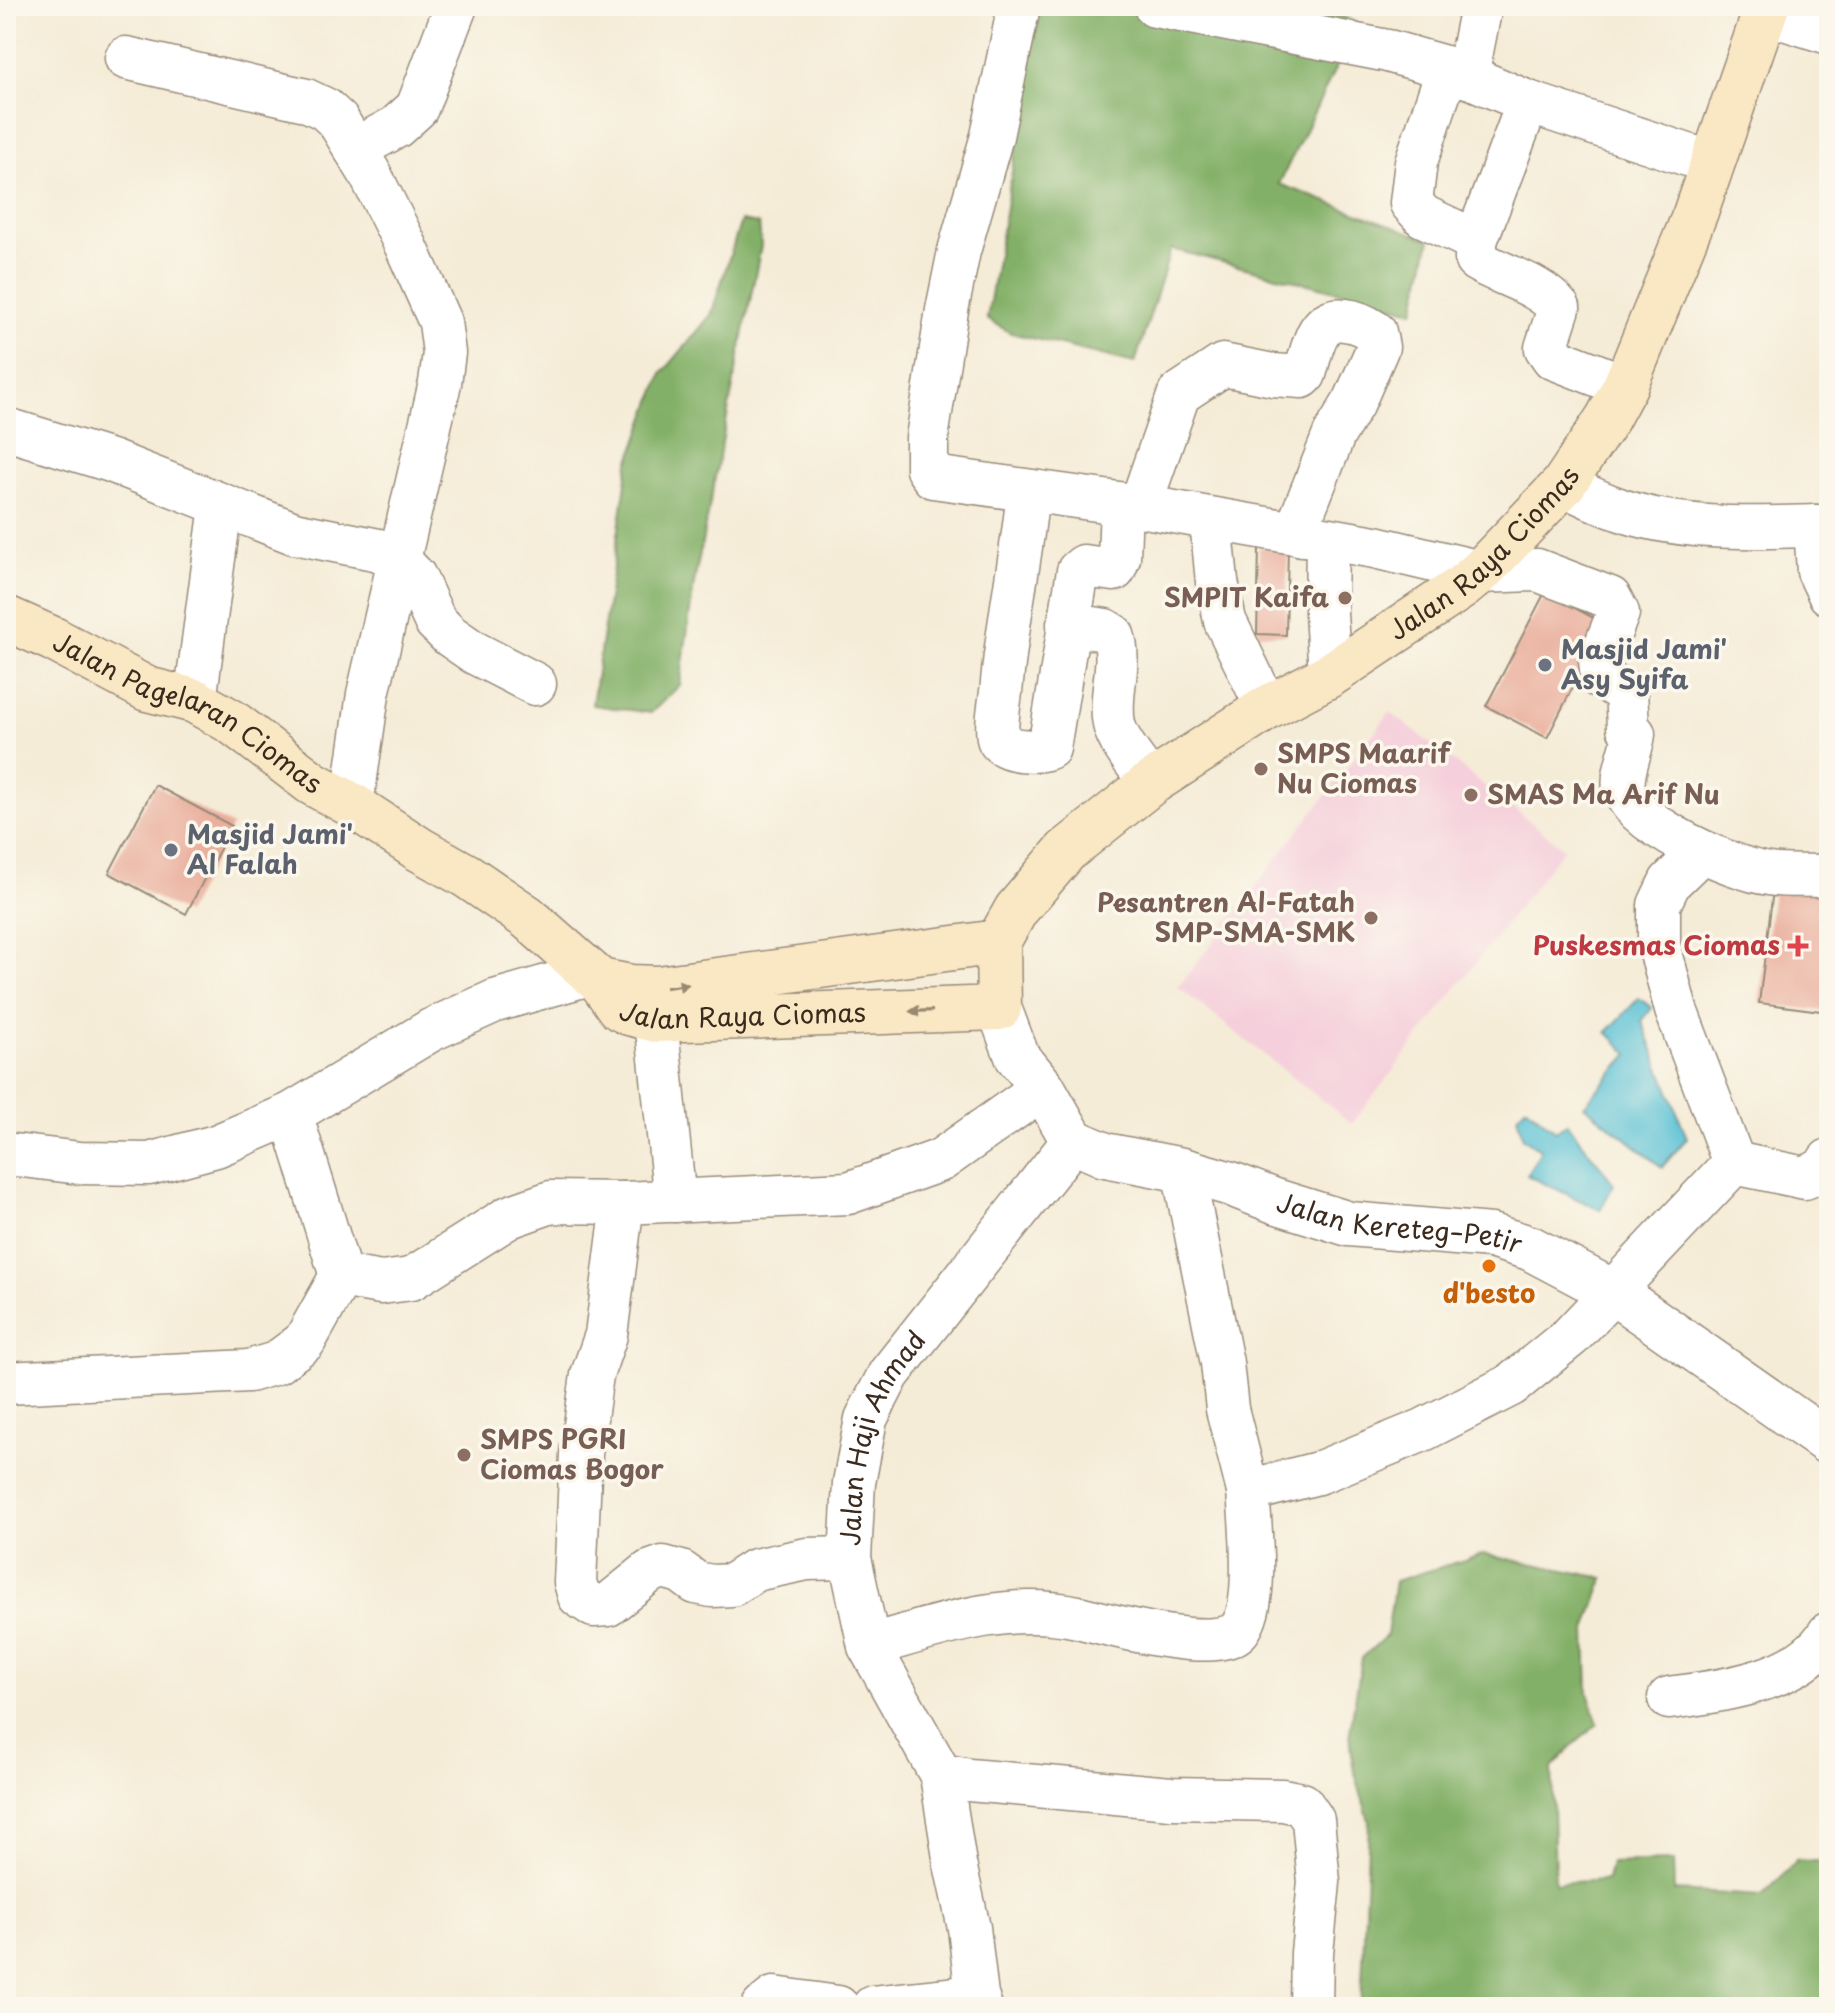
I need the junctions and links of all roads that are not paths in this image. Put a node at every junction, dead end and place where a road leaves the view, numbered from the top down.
1 (456, 6) edge
2 (1019, 6) edge
3 (1155, 6) edge
4 (1481, 6) edge
5 (1766, 10) edge
6 (1203, 11) edge
7 (1306, 20) edge
8 (1829, 33) edge
9 (126, 58) dead end
10 (1457, 72) junction
11 (1528, 102) junction
12 (355, 149) junction
13 (1712, 163) junction
14 (1476, 241) junction
15 (1625, 386) junction
16 (10, 430) dead end
17 (1563, 485) junction
18 (1028, 491) junction
19 (221, 506) junction
20 (1130, 506) junction
21 (1211, 520) junction
22 (1822, 527) edge
23 (1314, 537) junction
24 (400, 561) junction
25 (1480, 572) junction
26 (1829, 594) edge
27 (6, 618) edge
28 (1068, 624) junction
29 (1330, 675) junction
30 (535, 684) dead end
31 (195, 701) junction
32 (1267, 708) junction
33 (1151, 783) junction
34 (352, 805) junction
35 (1701, 852) junction
36 (1829, 872) edge
37 (998, 942) junction
38 (595, 978) junction
39 (999, 1008) junction
40 (656, 1020) junction
41 (1043, 1088) junction
42 (291, 1114) junction
43 (1073, 1141) junction
44 (6, 1154) edge
45 (1829, 1160) edge
46 (1734, 1163) junction
47 (1183, 1170) junction
48 (675, 1201) junction
49 (623, 1203) junction
50 (341, 1276) junction
51 (1613, 1292) junction
52 (6, 1383) edge
53 (1829, 1443) edge
54 (1248, 1491) junction
55 (850, 1558) junction
56 (1829, 1633) edge
57 (869, 1646) junction
58 (1669, 1698) dead end
59 (941, 1775) junction
60 (979, 2002) edge
61 (763, 2007) edge
62 (838, 2007) edge
63 (873, 2007) edge
64 (1311, 2007) edge

1 - 12 street
2 - 18 street
3 - 6 street
4 - 10 street
5 - 8 street
5 - 13 main road, Jalan Raya Ciomas
6 - 7 street
7 - 10 street
9 - 12 street
10 - 11 street
10 - 14 street
11 - 13 street
11 - 14 street
12 - 24 street
13 - 15 main road, Jalan Raya Ciomas
14 - 15 street
15 - 17 main road, Jalan Raya Ciomas
16 - 19 street
17 - 22 street
17 - 25 main road, Jalan Raya Ciomas
18 - 20 street
18 - 28 street
19 - 24 street
19 - 31 street
20 - 21 street
20 - 23 street
20 - 28 street
21 - 23 street
21 - 32 street
22 - 26 street
23 - 25 street
23 - 29 street
24 - 30 street
24 - 34 street
25 - 29 main road, Jalan Raya Ciomas
25 - 35 street
27 - 31 main road, Jalan Pagelaran Ciomas
28 - 33 street
29 - 32 main road, Jalan Raya Ciomas
31 - 34 main road, Jalan Pagelaran Ciomas
32 - 33 main road, Jalan Raya Ciomas
33 - 37 main road, Jalan Raya Ciomas
34 - 38 main road, Jalan Pagelaran Ciomas
35 - 36 street
35 - 46 street
38 -> 37 main road, Jalan Raya Ciomas
37 - 39 main road
38 - 40 main road, Jalan Raya Ciomas
38 - 42 street
39 -> 40 main road, Jalan Raya Ciomas
39 - 41 street
40 - 48 street
41 - 43 street
41 - 48 street
42 - 44 street
42 - 50 street
43 - 47 street, Jalan Kereteg–Petir
43 - 55 street, Jalan Haji Ahmad
45 - 46 street
46 - 51 street
47 - 51 street, Jalan Kereteg–Petir
47 - 54 street
48 - 49 street
49 - 50 street
49 - 55 street
50 - 52 street
51 - 53 street, Jalan Kereteg–Petir
51 - 54 street
54 - 57 street
55 - 57 street, Jalan Haji Ahmad
56 - 58 street
57 - 59 street, Jalan Haji Ahmad
59 - 60 street, Jalan Haji Ahmad
59 - 64 street
60 - 63 street
61 - 62 street

